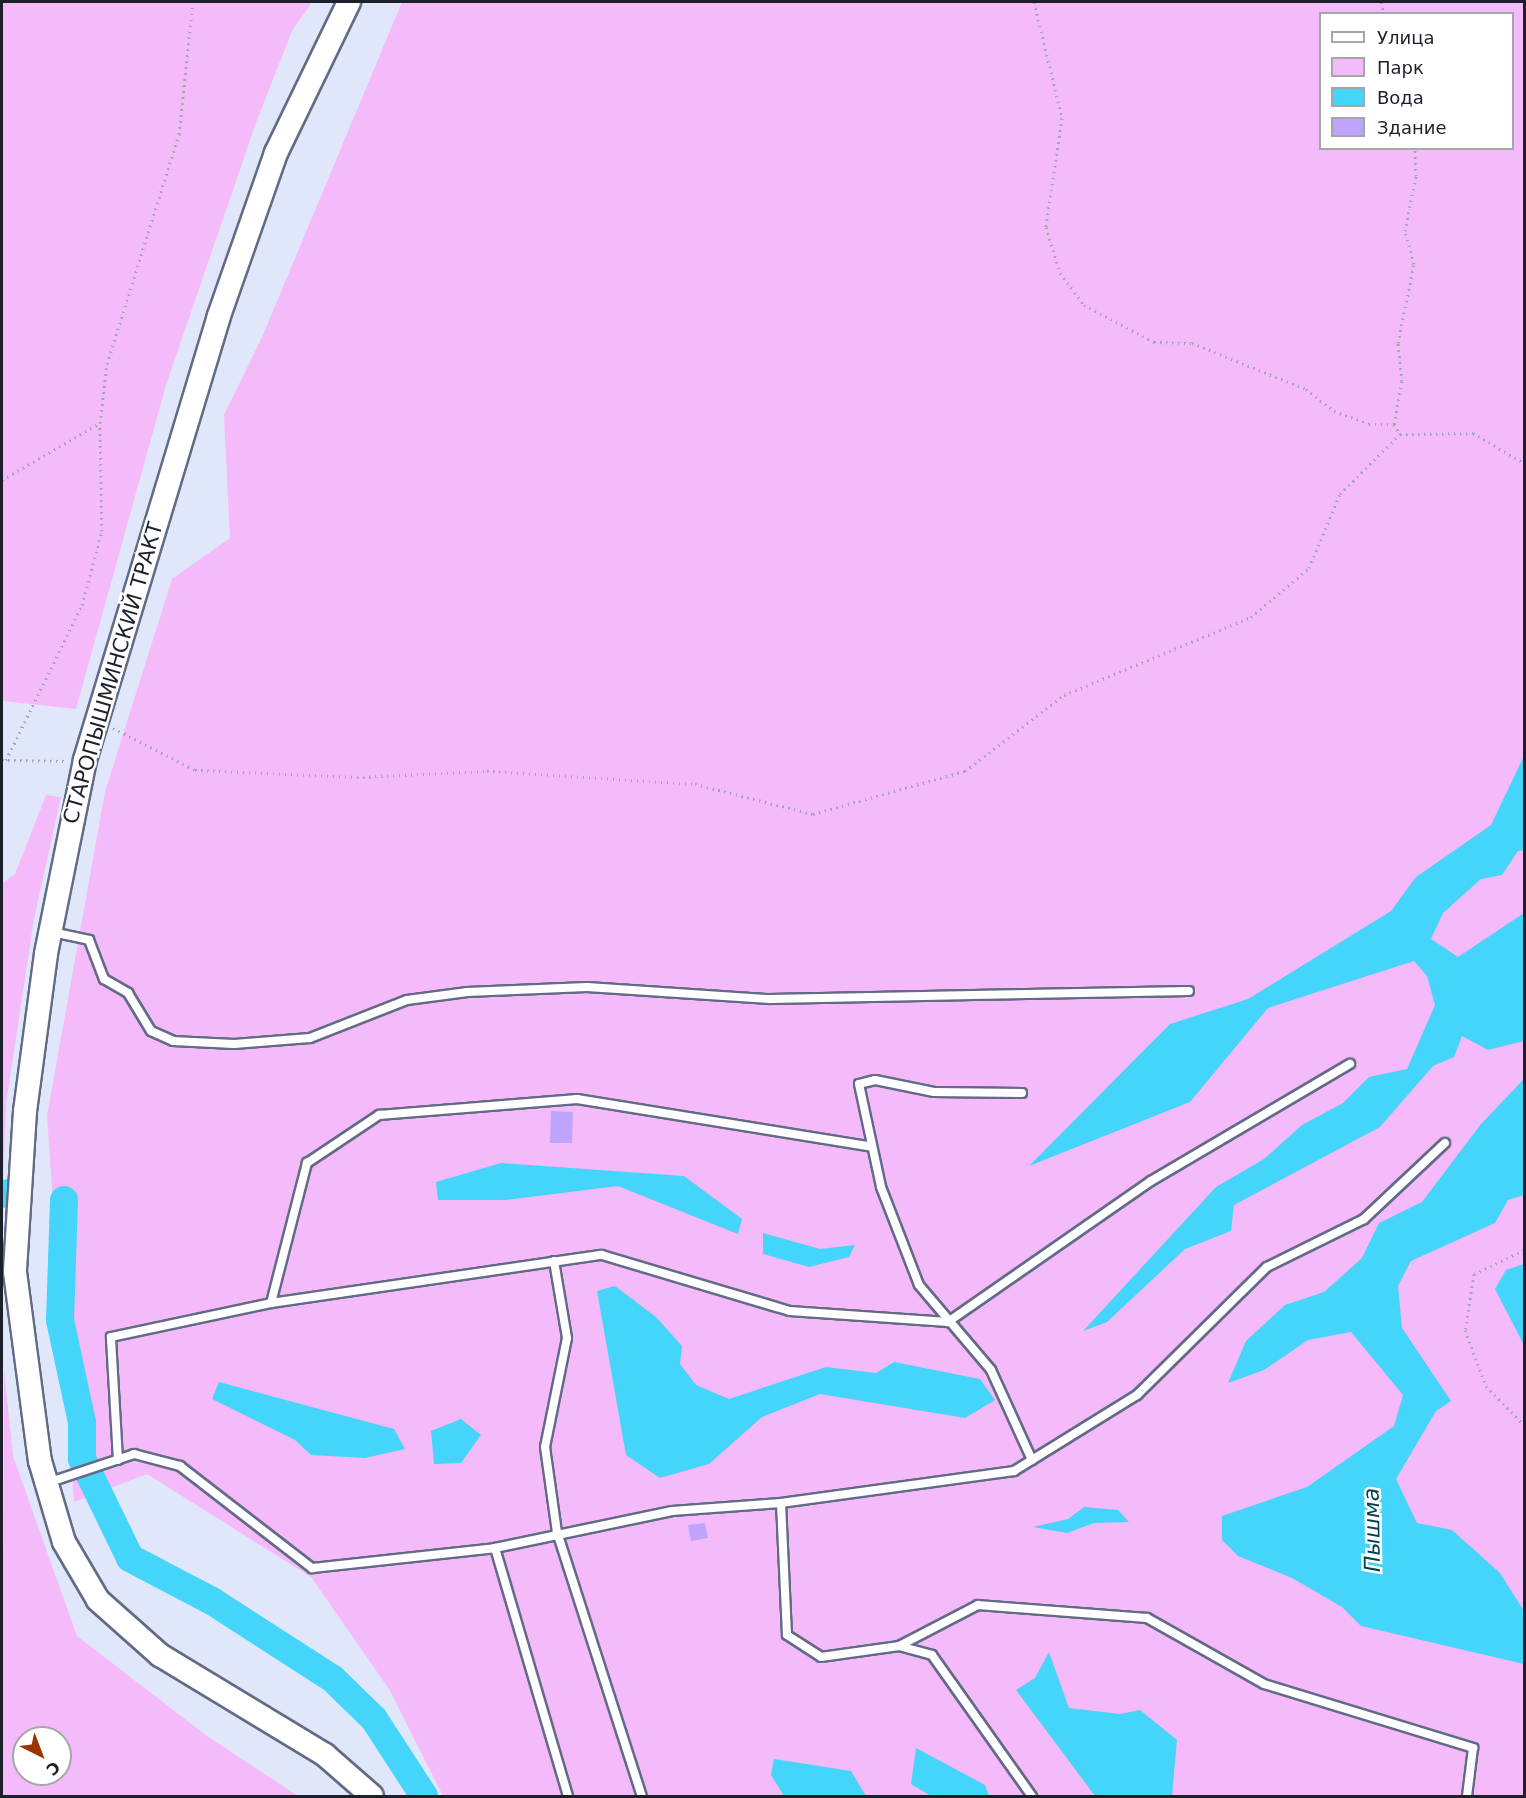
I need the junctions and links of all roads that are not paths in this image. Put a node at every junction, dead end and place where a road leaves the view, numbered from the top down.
1 (350, 2) edge
2 (50, 932) junction
3 (1189, 991) dead end
4 (1350, 1064) dead end
5 (1022, 1093) dead end
6 (1445, 1143) dead end
7 (872, 1147) junction
8 (554, 1261) junction
9 (271, 1303) junction
10 (948, 1322) junction
11 (118, 1460) junction
12 (1032, 1460) junction
13 (47, 1484) junction
14 (781, 1503) junction
15 (557, 1532) junction
16 (495, 1548) junction
17 (899, 1646) junction
18 (372, 1797) edge
19 (568, 1797) edge
20 (642, 1797) edge
21 (1032, 1797) edge
22 (1467, 1797) edge

1 - 2 street, СТАРОПЫШМИНСКИЙ ТРАКТ
2 - 3 lane
2 - 13 street, СТАРОПЫШМИНСКИЙ ТРАКТ
4 - 10 lane
5 - 7 lane
6 - 12 lane
7 - 9 lane
7 - 10 lane
8 - 9 lane
8 - 10 lane
8 - 15 lane
9 - 11 lane
10 - 12 lane
11 - 13 lane
11 - 16 lane
12 - 14 lane
13 - 18 street, СТАРОПЫШМИНСКИЙ ТРАКТ
14 - 15 lane
14 - 17 lane
15 - 16 lane
15 - 20 lane
16 - 19 lane
17 - 21 lane
17 - 22 lane

